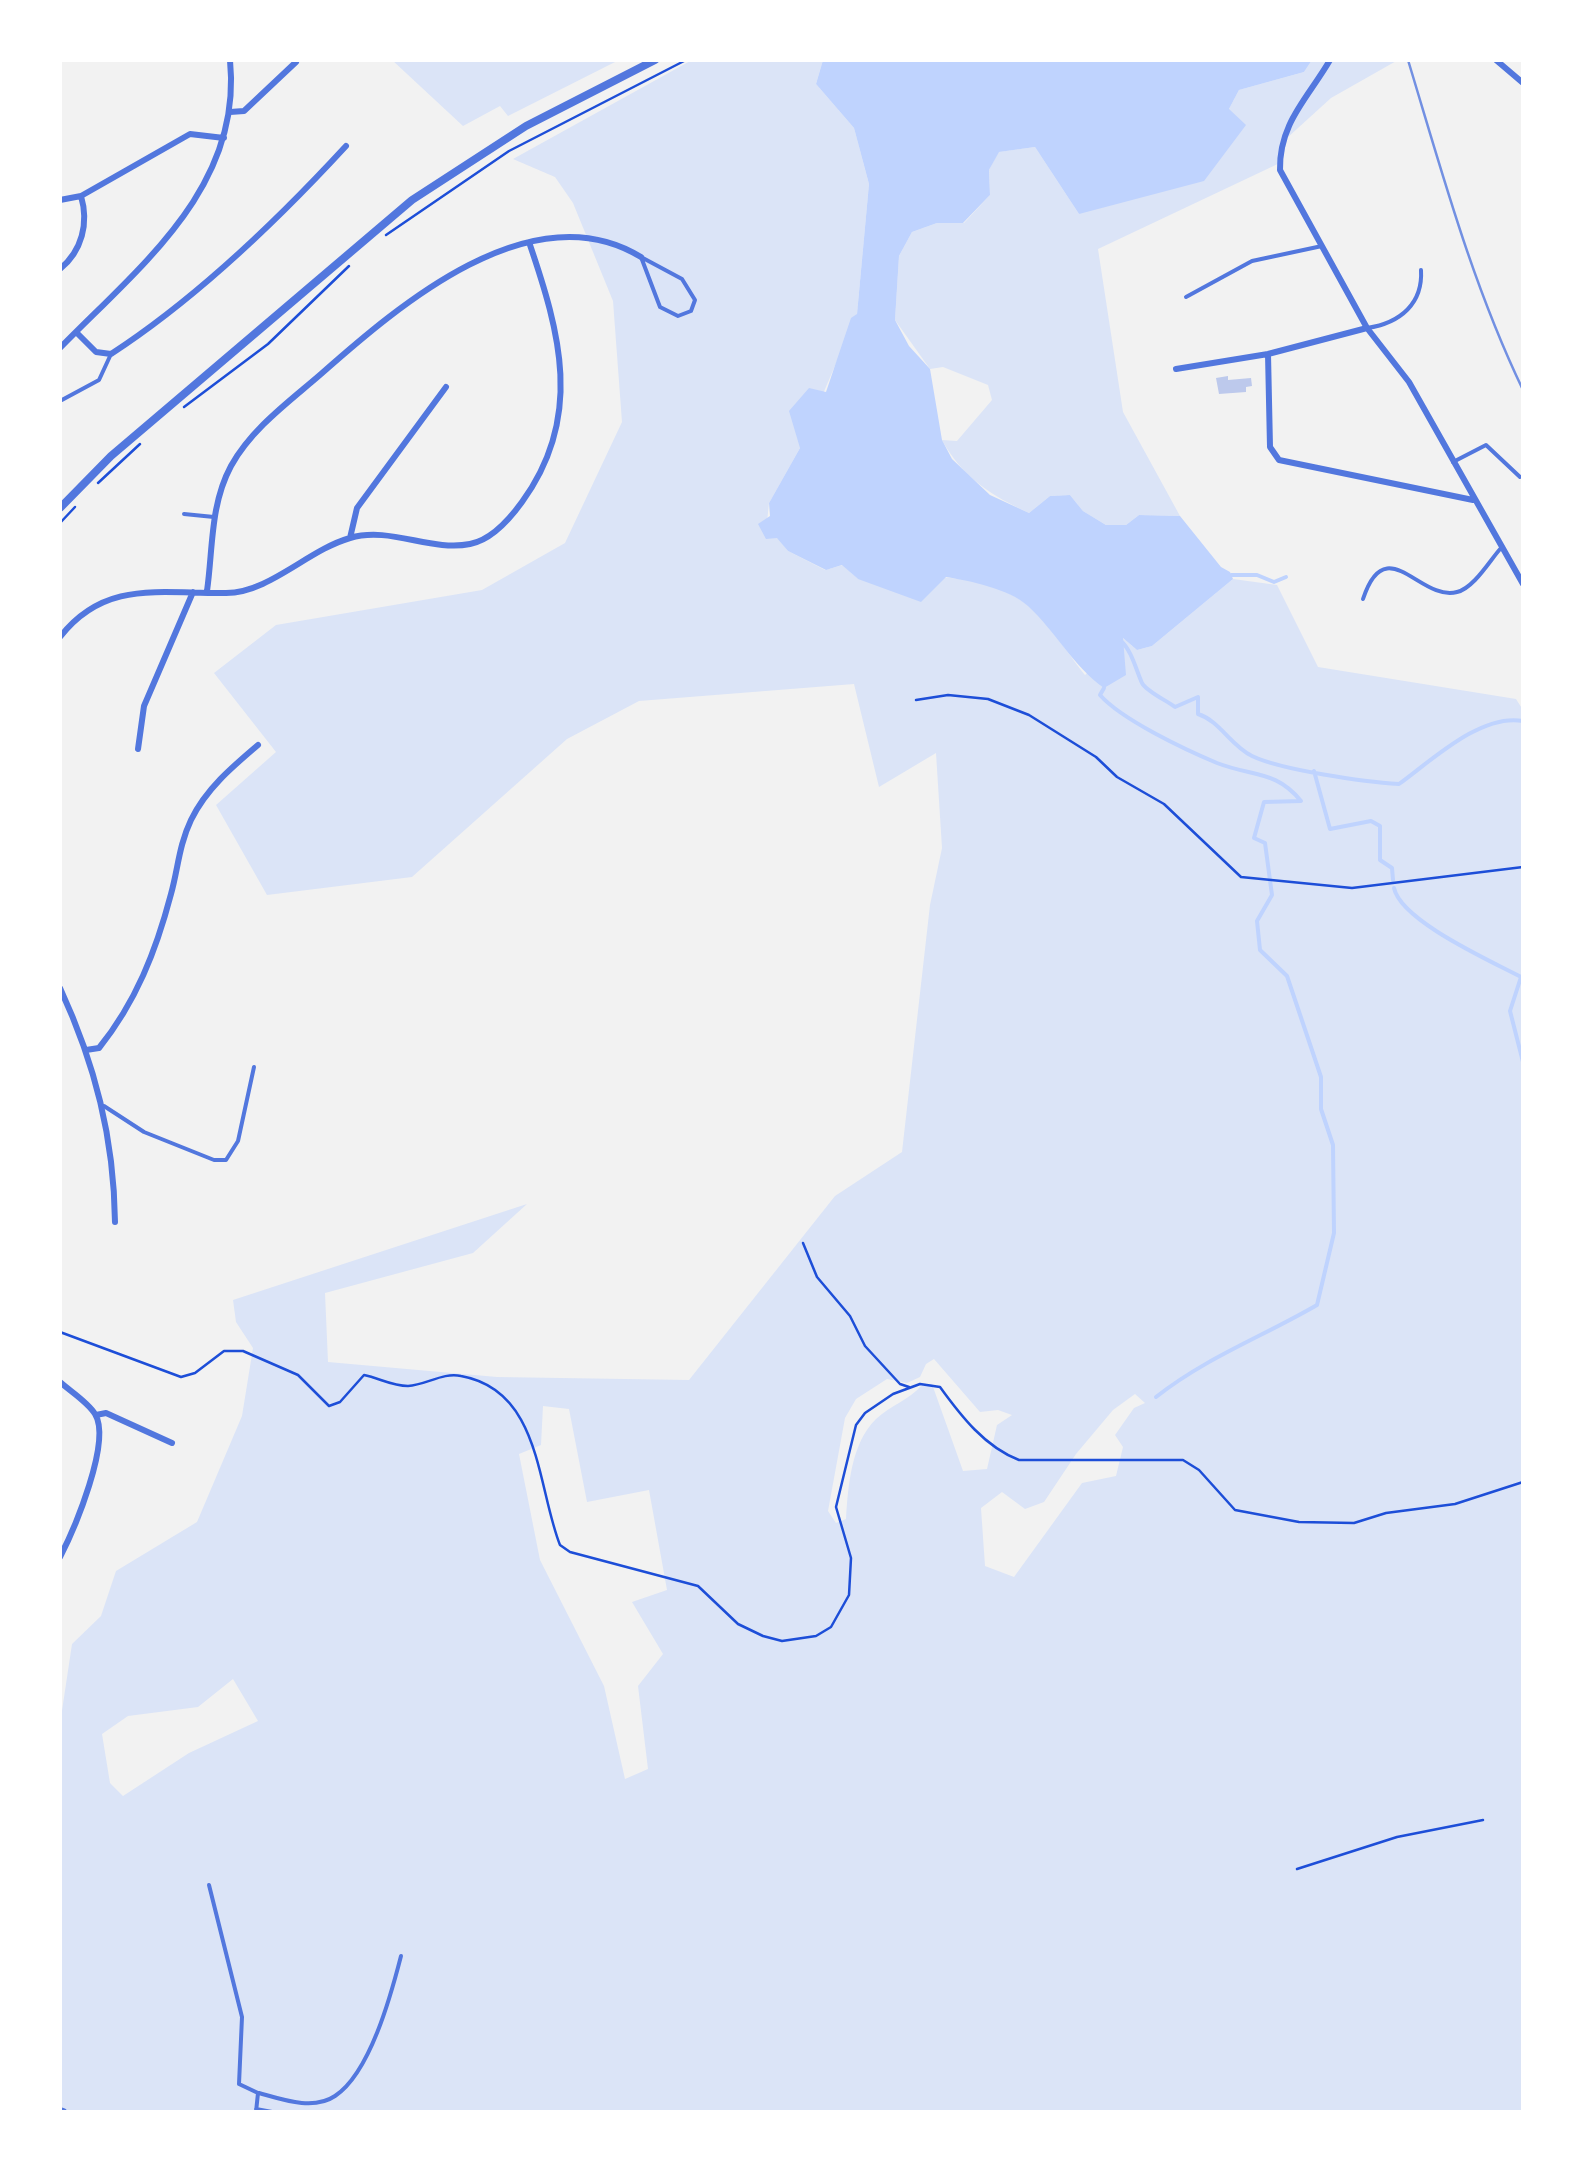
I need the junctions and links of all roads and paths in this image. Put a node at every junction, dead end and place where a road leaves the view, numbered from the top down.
1 (230, 60) edge
2 (655, 60) edge
3 (686, 60) edge
4 (1330, 60) edge
5 (1496, 60) edge
6 (296, 62) dead end
7 (1523, 84) edge
8 (230, 112) junction
9 (224, 138) junction
10 (346, 146) dead end
11 (81, 196) junction
12 (60, 200) edge
13 (380, 240) dead end
14 (529, 242) junction
15 (1322, 246) junction
16 (641, 257) junction
17 (354, 262) dead end
18 (60, 270) edge
19 (1421, 270) dead end
20 (1186, 297) dead end
21 (1368, 328) junction
22 (76, 332) junction
23 (60, 348) edge
24 (111, 354) junction
25 (1268, 354) junction
26 (1176, 369) dead end
27 (446, 387) dead end
28 (60, 401) edge
29 (179, 411) dead end
30 (150, 435) dead end
31 (1453, 462) junction
32 (1520, 477) dead end
33 (91, 490) dead end
34 (1474, 500) junction
35 (80, 501) dead end
36 (60, 508) edge
37 (184, 514) dead end
38 (214, 517) junction
39 (60, 523) edge
40 (350, 538) junction
41 (1501, 548) junction
42 (1523, 584) edge
43 (193, 592) junction
44 (207, 592) junction
45 (1364, 599) dead end
46 (60, 637) edge
47 (916, 700) dead end
48 (258, 745) dead end
49 (138, 748) dead end
50 (1523, 867) edge
51 (60, 988) edge
52 (86, 1050) junction
53 (254, 1067) dead end
54 (104, 1106) junction
55 (115, 1222) dead end
56 (803, 1243) dead end
57 (60, 1332) edge
58 (60, 1382) edge
59 (910, 1387) junction
60 (96, 1415) junction
61 (172, 1442) dead end
62 (1523, 1482) edge
63 (60, 1557) edge
64 (1483, 1820) dead end
65 (1297, 1869) dead end
66 (209, 1884) dead end
67 (402, 1956) dead end
68 (258, 2093) junction
69 (256, 2110) edge
70 (272, 2112) edge

1 - 8 street
2 - 36 street
3 - 13 path
4 - 15 street
5 - 7 street
6 - 8 street
8 - 9 street
9 - 11 street
9 - 22 street
10 - 24 street
11 - 12 street
11 - 18 street
14 - 16 street
14 - 38 street
14 - 40 street
15 - 20 lane
15 - 21 street
16 - 16 lane
17 - 29 path
19 - 21 lane
21 - 25 street
21 - 31 street
22 - 23 street
22 - 24 street
24 - 28 lane
25 - 26 street
25 - 34 street
27 - 40 street
30 - 33 path
31 - 32 lane
31 - 34 street
34 - 41 street
35 - 39 path
37 - 38 lane
38 - 44 street
40 - 44 street
41 - 42 street
41 - 45 lane
43 - 44 street
43 - 46 street
43 - 49 street
47 - 50 path
48 - 52 street
51 - 52 street
52 - 54 street
53 - 54 lane
54 - 55 street
56 - 59 path
57 - 59 path
58 - 60 street
59 - 62 path
60 - 61 street
60 - 63 street
64 - 65 path
66 - 68 lane
67 - 68 lane
68 - 69 lane
69 - 70 lane

